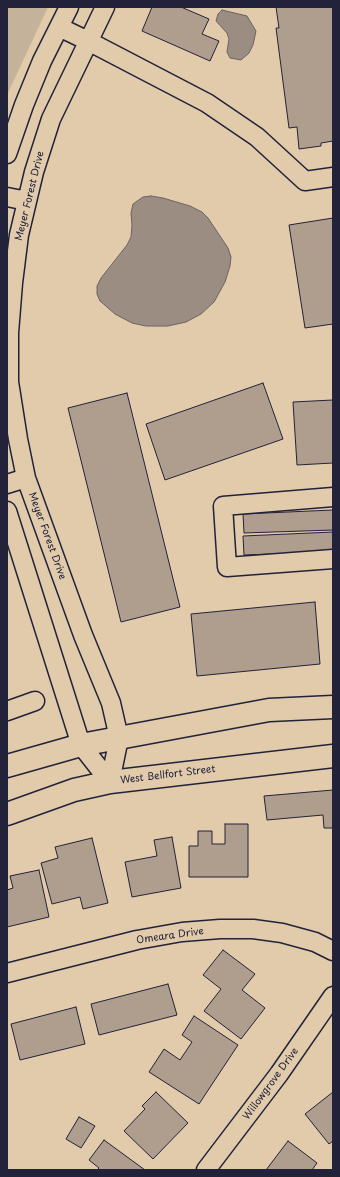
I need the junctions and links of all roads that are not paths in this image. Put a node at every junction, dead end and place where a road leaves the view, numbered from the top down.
1 (69, 7) edge
2 (105, 7) edge
3 (59, 27) junction
4 (88, 41) junction
5 (7, 154) edge
6 (333, 176) edge
7 (7, 197) edge
8 (27, 201) junction
9 (26, 478) junction
10 (7, 484) edge
11 (333, 497) edge
12 (7, 511) edge
13 (333, 559) edge
14 (35, 701) dead end
15 (333, 707) edge
16 (7, 711) edge
17 (119, 738) junction
18 (81, 745) junction
19 (333, 756) edge
20 (7, 766) edge
21 (110, 782) junction
22 (7, 814) edge
23 (333, 951) edge
24 (7, 973) edge
25 (333, 996) edge
26 (206, 1170) edge

1 - 3 street
2 - 4 street, Meyer Forest Drive
3 - 4 street
3 - 5 street
4 - 6 street
4 - 8 street, Meyer Forest Drive
7 - 8 street
8 - 9 street, Meyer Forest Drive
9 - 10 street
9 - 17 street, Meyer Forest Drive
11 - 13 street
12 - 18 street
14 - 16 street
15 - 17 main road
17 - 18 main road
17 - 21 street, Meyer Forest Drive
18 - 20 main road
18 - 21 street
19 - 21 main road, West Bellfort Street
21 - 22 main road, West Bellfort Street
23 - 24 street, Omeara Drive
25 - 26 street, Willowgrove Drive

